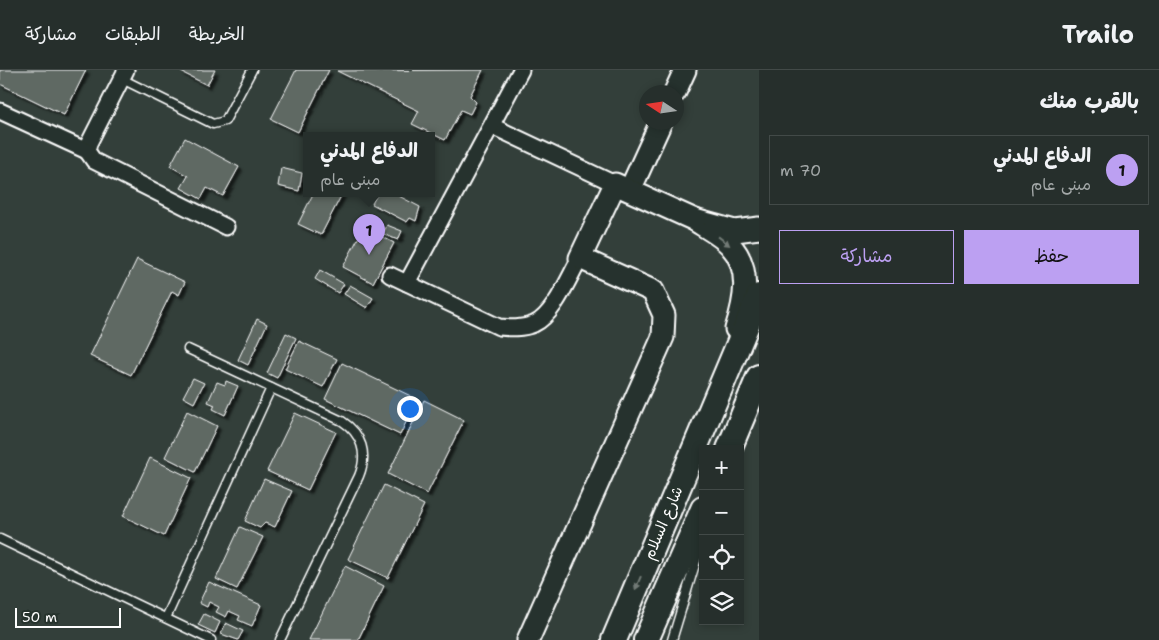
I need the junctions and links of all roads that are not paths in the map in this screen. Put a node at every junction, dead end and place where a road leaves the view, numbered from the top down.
1 (252, 70) edge
2 (521, 70) edge
3 (686, 70) edge
4 (124, 74) edge
5 (678, 85) edge
6 (0, 111) edge
7 (492, 126) junction
8 (656, 130) edge
9 (87, 152) junction
10 (622, 187) junction
11 (695, 220) junction
12 (226, 227) dead end
13 (759, 228) edge
14 (580, 258) junction
15 (390, 275) dead end
16 (407, 283) junction
17 (759, 296) edge
18 (188, 349) dead end
19 (759, 377) edge
20 (271, 388) junction
21 (702, 432) junction
22 (731, 445) edge
23 (699, 518) edge
24 (0, 539) edge
25 (699, 551) edge
26 (668, 591) junction
27 (166, 618) junction
28 (211, 640) edge
29 (280, 640) edge
30 (528, 640) edge
31 (614, 640) edge
32 (646, 640) edge
33 (655, 640) edge
34 (672, 640) edge

1 - 4 lane
2 - 7 street
3 - 5 street
4 - 9 street
6 - 9 street
7 - 10 street
7 - 16 street
8 - 10 street
9 - 12 street
10 - 11 street
10 - 14 street
11 - 13 street
11 -> 21 street
14 - 16 street
14 - 30 street
15 - 16 street
17 - 21 main road, شارع السلام
18 - 20 lane
19 - 22 main road
20 - 27 lane
20 - 29 lane
21 -> 31 main road, شارع السلام
23 - 26 main road, شارع السلام
24 - 27 lane
25 - 34 lane
26 - 32 main road, شارع السلام
26 - 33 lane
27 - 28 lane

